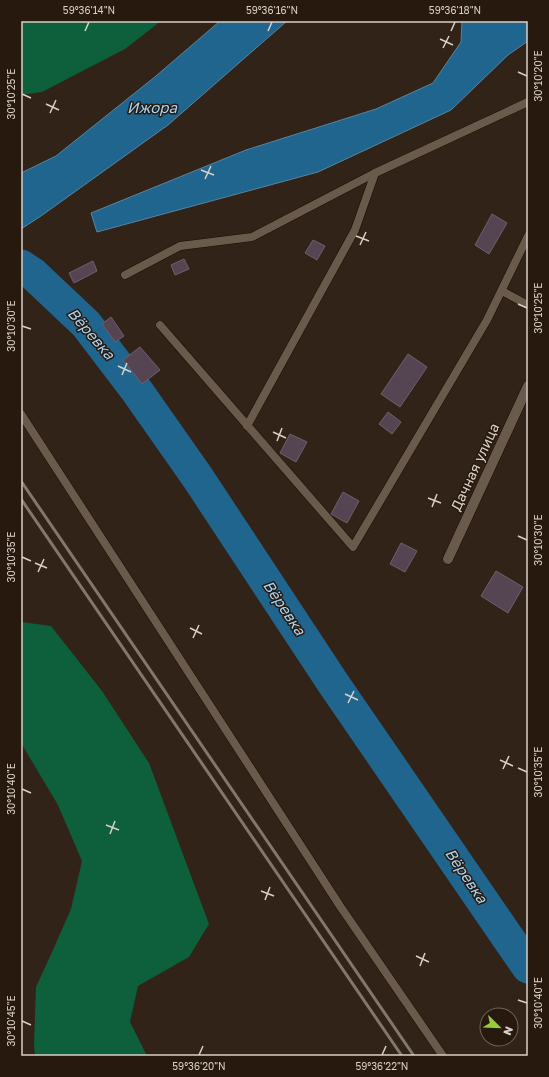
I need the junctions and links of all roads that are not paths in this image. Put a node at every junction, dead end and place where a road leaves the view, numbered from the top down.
1 (528, 102) edge
2 (375, 173) junction
3 (528, 236) edge
4 (125, 275) dead end
5 (502, 291) junction
6 (528, 305) edge
7 (160, 325) dead end
8 (528, 386) edge
9 (21, 414) edge
10 (247, 426) junction
11 (448, 559) dead end
12 (443, 1056) edge

1 - 2 lane
2 - 4 lane
2 - 10 lane
3 - 5 lane
5 - 6 lane
5 - 10 lane
7 - 10 lane
8 - 11 street, Дачная улица
9 - 12 lane

